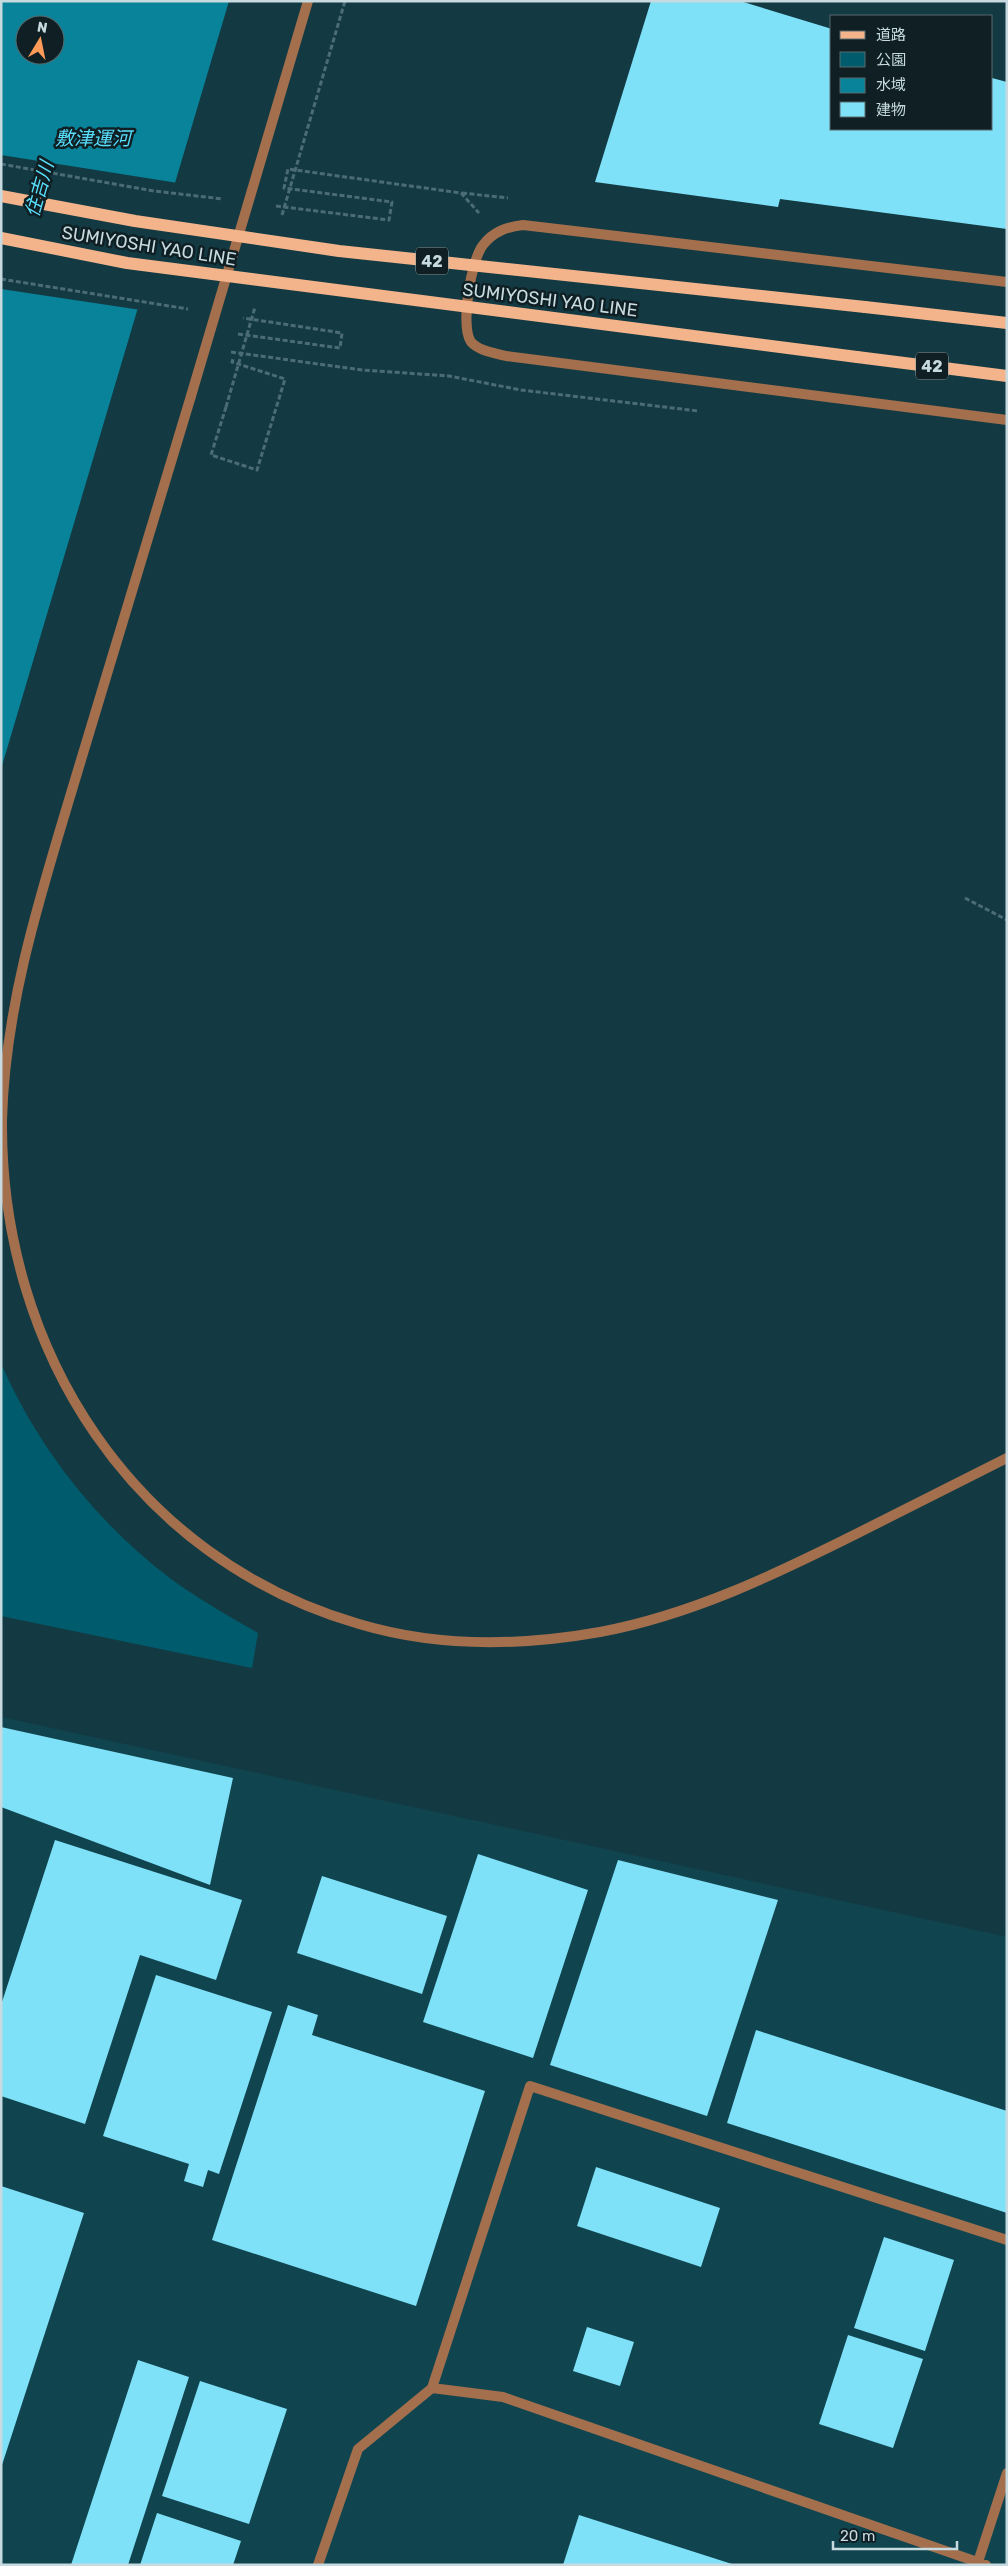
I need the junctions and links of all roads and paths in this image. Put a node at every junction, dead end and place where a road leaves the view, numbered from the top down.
1 (308, 1) edge
2 (345, 1) edge
3 (1, 164) edge
4 (288, 170) dead end
5 (284, 188) dead end
6 (1, 196) edge
7 (229, 200) dead end
8 (266, 205) dead end
9 (280, 221) dead end
10 (496, 232) junction
11 (1, 238) edge
12 (1, 279) edge
13 (1007, 282) edge
14 (258, 297) dead end
15 (195, 310) dead end
16 (233, 316) dead end
17 (1007, 323) edge
18 (237, 334) dead end
19 (225, 351) dead end
20 (232, 362) dead end
21 (334, 366) dead end
22 (1007, 376) edge
23 (1007, 420) edge
24 (965, 898) dead end
25 (1007, 920) edge
26 (1007, 1458) edge
27 (1007, 2240) edge
28 (432, 2388) junction
29 (1007, 2473) edge
30 (982, 2563) edge
31 (318, 2565) edge

1 - 26 street, bridge
2 - 9 path, bridge
3 - 7 path
4 - 10 path
5 - 8 path, bridge
6 - 17 main road, SUMIYOSHI YAO LINE / 42, bridge
10 - 13 street
10 - 23 street
11 - 22 main road, SUMIYOSHI YAO LINE / 42, bridge
12 - 15 path
14 - 20 path, bridge
16 - 18 path, bridge
19 - 21 path
24 - 25 path
27 - 28 street
28 - 30 street
28 - 31 street
29 - 30 street

